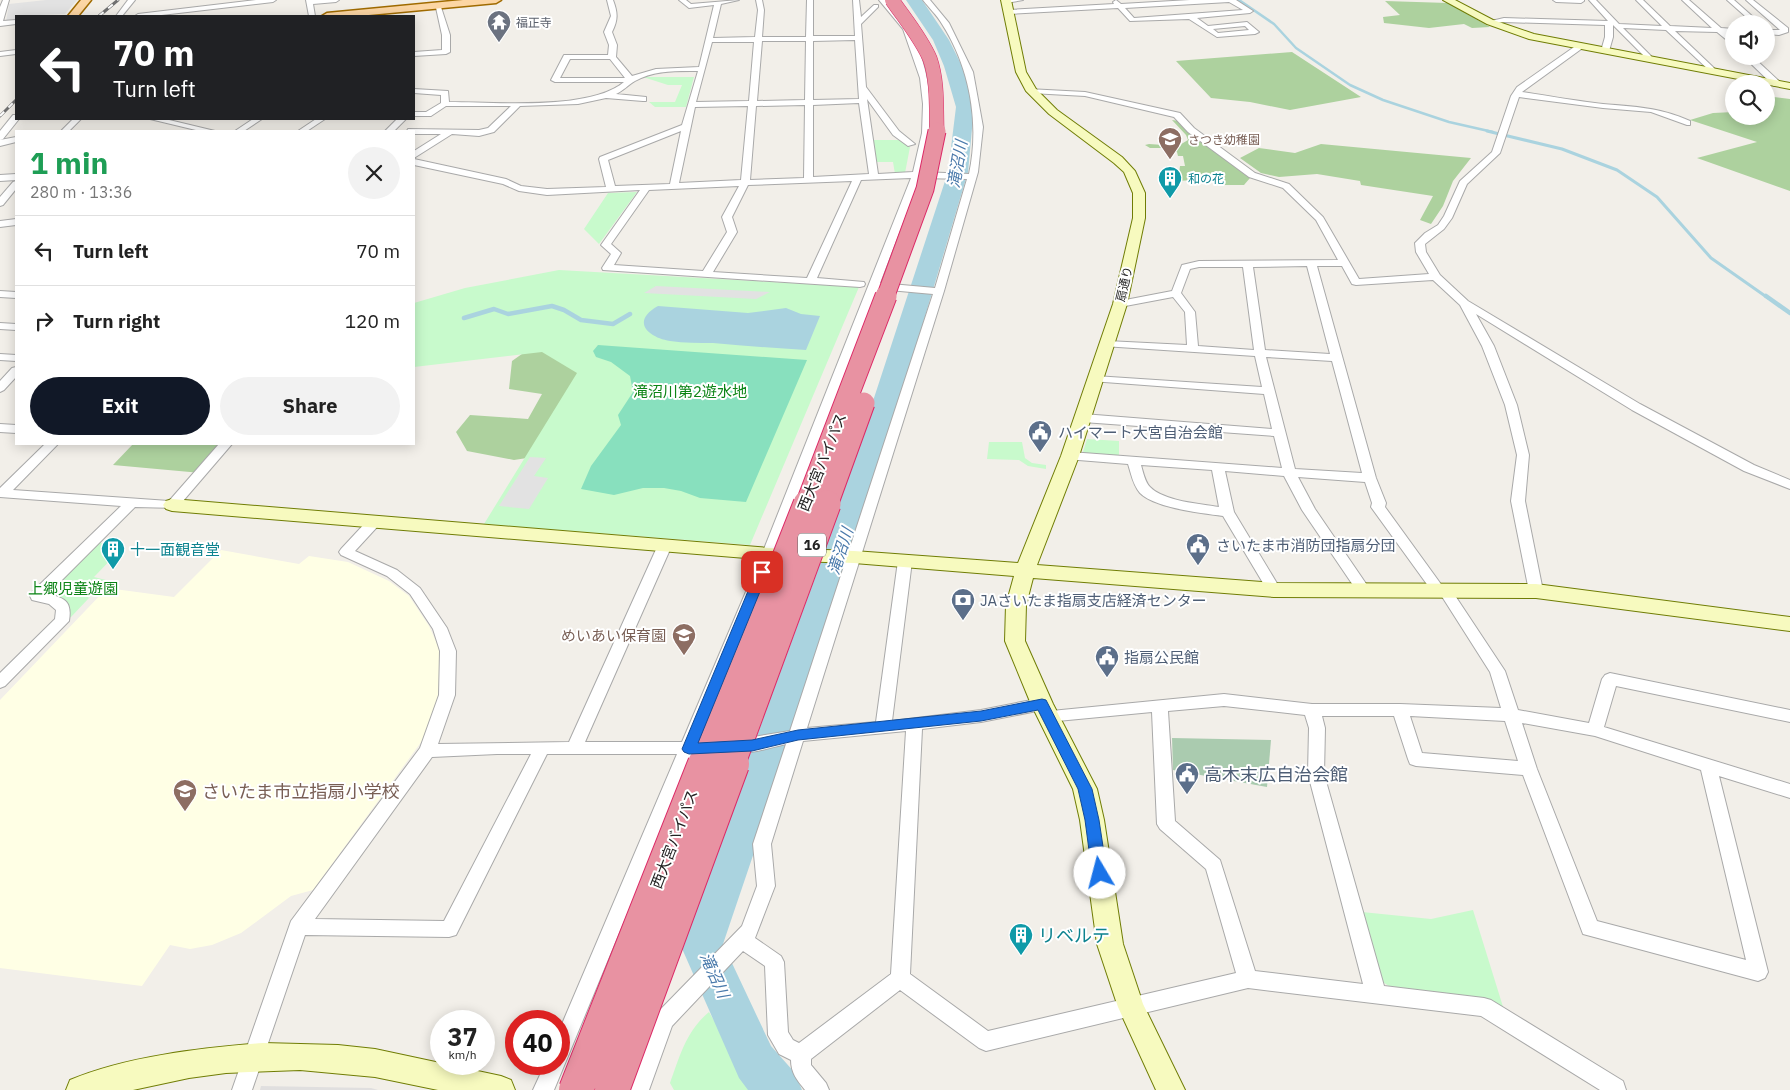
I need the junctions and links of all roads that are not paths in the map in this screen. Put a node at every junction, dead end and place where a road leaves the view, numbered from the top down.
1 (6, 0) edge
2 (86, 0) edge
3 (132, 0) edge
4 (273, 0) edge
5 (336, 0) edge
6 (496, 0) edge
7 (610, 0) edge
8 (682, 0) edge
9 (736, 0) edge
10 (760, 0) edge
11 (810, 0) edge
12 (856, 0) edge
13 (882, 0) edge
14 (903, 0) edge
15 (926, 0) edge
16 (1114, 0) edge
17 (1227, 0) edge
18 (1231, 0) edge
19 (1448, 0) edge
20 (1556, 0) edge
21 (1592, 0) edge
22 (1639, 0) edge
23 (1685, 0) edge
24 (1730, 0) edge
25 (1749, 0) edge
26 (252, 1) edge
27 (310, 1) edge
28 (1187, 1) edge
29 (1579, 1) edge
30 (1155, 2) edge
31 (718, 3) junction
32 (884, 3) edge
33 (1010, 3) edge
34 (438, 4) junction
35 (1120, 7) junction
36 (1600, 8) junction
37 (71, 15) edge
38 (120, 15) edge
39 (146, 15) edge
40 (312, 15) edge
41 (336, 15) edge
42 (1748, 15) edge
43 (1767, 15) edge
44 (1190, 17) junction
45 (15, 22) edge
46 (1490, 22) junction
47 (1775, 22) edge
48 (858, 23) junction
49 (1613, 24) junction
50 (1206, 28) junction
51 (1669, 29) junction
52 (1719, 31) junction
53 (1725, 31) edge
54 (1775, 33) edge
55 (1725, 36) edge
56 (809, 38) junction
57 (860, 38) junction
58 (757, 39) junction
59 (709, 40) junction
60 (1580, 47) junction
61 (1605, 51) junction
62 (15, 52) edge
63 (0, 54) edge
64 (415, 54) edge
65 (612, 57) junction
66 (1648, 58) junction
67 (1757, 65) edge
68 (702, 69) junction
69 (1711, 70) junction
70 (631, 80) junction
71 (1777, 84) junction
72 (1790, 86) edge
73 (863, 88) junction
74 (415, 91) edge
75 (1031, 91) junction
76 (1517, 94) junction
77 (604, 96) junction
78 (643, 99) dead end
79 (863, 101) junction
80 (809, 103) junction
81 (445, 104) junction
82 (518, 104) junction
83 (752, 104) junction
84 (691, 105) junction
85 (415, 114) edge
86 (15, 118) edge
87 (76, 120) edge
88 (159, 120) edge
89 (256, 120) edge
90 (319, 120) edge
91 (401, 120) edge
92 (1687, 124) dead end
93 (686, 126) junction
94 (65, 130) edge
95 (206, 130) edge
96 (241, 130) edge
97 (304, 130) edge
98 (390, 130) edge
99 (415, 131) edge
100 (450, 131) junction
101 (0, 137) edge
102 (15, 140) edge
103 (0, 143) edge
104 (911, 144) dead end
105 (415, 154) edge
106 (415, 162) edge
107 (917, 175) junction
108 (15, 177) edge
109 (874, 177) junction
110 (973, 177) junction
111 (0, 178) edge
112 (858, 178) junction
113 (808, 180) junction
114 (745, 183) junction
115 (15, 185) edge
116 (674, 186) junction
117 (646, 188) junction
118 (611, 189) junction
119 (0, 203) edge
120 (15, 222) edge
121 (0, 224) edge
122 (1344, 263) junction
123 (1248, 264) junction
124 (1311, 264) junction
125 (706, 274) junction
126 (1436, 276) junction
127 (811, 280) junction
128 (867, 284) junction
129 (938, 292) junction
130 (1176, 293) junction
131 (0, 294) edge
132 (15, 295) edge
133 (1464, 303) junction
134 (1120, 304) junction
135 (0, 326) edge
136 (15, 327) edge
137 (1107, 344) junction
138 (1193, 349) junction
139 (1260, 354) junction
140 (0, 356) edge
141 (15, 358) edge
142 (1338, 358) junction
143 (15, 371) edge
144 (1095, 379) junction
145 (0, 388) edge
146 (1268, 391) junction
147 (1083, 418) junction
148 (0, 428) edge
149 (15, 429) edge
150 (1278, 433) junction
151 (51, 445) edge
152 (225, 445) edge
153 (1070, 456) junction
154 (1133, 461) junction
155 (1218, 468) junction
156 (1289, 472) junction
157 (1370, 478) junction
158 (1790, 485) edge
159 (1, 493) edge
160 (132, 502) junction
161 (172, 505) junction
162 (1227, 512) junction
163 (373, 523) junction
164 (665, 545) junction
165 (769, 554) junction
166 (851, 557) junction
167 (905, 561) junction
168 (1025, 571) junction
169 (1274, 590) junction
170 (1364, 591) junction
171 (1442, 591) junction
172 (1536, 592) junction
173 (1790, 624) edge
174 (0, 682) edge
175 (1160, 705) junction
176 (1044, 710) junction
177 (1312, 710) junction
178 (1400, 710) junction
179 (1513, 715) junction
180 (1790, 716) edge
181 (914, 724) junction
182 (883, 728) junction
183 (1595, 730) junction
184 (798, 735) junction
185 (542, 749) junction
186 (574, 749) junction
187 (689, 749) junction
188 (427, 751) junction
189 (1710, 767) junction
190 (1529, 768) junction
191 (1790, 791) edge
192 (298, 928) junction
193 (742, 940) junction
194 (900, 978) junction
195 (1248, 980) junction
196 (1376, 994) junction
197 (1132, 1007) junction
198 (570, 1028) edge
199 (801, 1054) junction
200 (252, 1057) junction
201 (550, 1075) edge
202 (80, 1090) edge
203 (242, 1090) edge
204 (501, 1090) edge
205 (544, 1090) edge
206 (576, 1090) edge
207 (612, 1090) edge
208 (639, 1090) edge
209 (819, 1090) edge
210 (1171, 1090) edge
211 (1615, 1090) edge

1 - 45 street
2 - 37 main road
3 - 38 street
4 - 26 street
5 - 27 street
6 - 34 main road
7 - 65 street
8 - 31 street
9 - 31 street
10 - 58 street
11 - 56 street
12 - 48 street
13 - 107 street
14 - 207 highway, 西大宮バイパス / 16, bridge
15 - 110 street
16 - 35 street
17 - 28 street
18 - 44 street
19 - 46 street
20 - 29 street
21 - 36 street
22 - 51 street
23 - 52 street
24 - 42 street
25 - 43 street
26 - 39 street
27 - 40 street
28 - 30 street
29 - 36 street
30 - 35 street
31 - 59 street
32 - 48 street
32 - 206 highway, 西大宮バイパス / 16, bridge
33 - 35 street
33 - 75 street, 扇通り
34 - 41 main road
34 - 64 street
35 - 44 street
36 - 49 street
44 - 50 street
46 - 49 street
46 - 60 street
47 - 54 street
48 - 57 street
49 - 51 street
49 - 61 street
49 - 66 street
50 - 50 street
51 - 52 street
51 - 69 street
52 - 53 street
52 - 55 street
56 - 57 street
56 - 58 street
56 - 80 street
57 - 73 street
58 - 59 street
58 - 83 street
59 - 68 street
60 - 61 street
60 - 76 street
61 - 66 street
62 - 63 street
65 - 70 street
65 - 70 street
66 - 69 street
67 - 71 street
68 - 70 street
68 - 84 street
69 - 71 street
70 - 77 street
71 - 72 street
73 - 79 street
73 - 104 street
74 - 81 street
75 - 122 street
75 - 134 street, 扇通り
76 - 92 street
76 - 126 street
77 - 78 street
77 - 82 street
79 - 80 street
79 - 109 street
80 - 83 street
80 - 113 street
81 - 82 street
81 - 85 street
82 - 100 street
83 - 84 street
83 - 114 street
84 - 93 street
86 - 101 street
87 - 94 street
88 - 95 street
89 - 96 street
90 - 97 street
91 - 98 street
93 - 116 street
93 - 118 street
99 - 100 street
100 - 105 street
102 - 103 street
106 - 118 street
107 - 109 street
107 - 110 street
107 - 128 street
108 - 111 street
109 - 112 street
110 - 129 street
112 - 113 street
112 - 127 street
113 - 114 street
114 - 116 street
114 - 125 street
115 - 119 street
116 - 117 street
117 - 118 street
117 - 125 street
120 - 121 street
122 - 124 street
122 - 126 street
123 - 124 street
123 - 130 street
123 - 139 street
124 - 142 street
125 - 127 street
126 - 133 street
127 - 128 street
128 - 129 street
128 - 165 street
129 - 166 street
130 - 134 street
130 - 138 street
131 - 132 street
133 - 158 street
133 - 172 street
134 - 137 street, 扇通り
135 - 136 street
137 - 138 street
137 - 144 street, 扇通り
138 - 139 street
139 - 142 street
139 - 146 street
140 - 141 street
142 - 157 street
143 - 145 street
144 - 146 street
144 - 147 street, 扇通り
146 - 150 street
147 - 150 street
147 - 153 street, 扇通り
148 - 149 street
150 - 156 street
151 - 159 street
152 - 161 street
153 - 154 street
153 - 168 street, 扇通り
154 - 155 street
154 - 162 street
155 - 156 street
155 - 162 street
156 - 157 street
156 - 170 street
157 - 171 street
159 - 160 street
160 - 161 street
160 - 174 street
161 - 163 street
162 - 169 street
163 - 164 street
163 - 188 street
164 - 165 street
164 - 186 street
165 - 166 street
165 - 187 street
166 - 167 street
166 - 184 street
167 - 168 street
167 - 182 street
168 - 169 street
168 - 176 street, 扇通り
169 - 170 street
170 - 171 street
171 - 172 street
171 - 179 street
172 - 173 street
175 - 176 street
175 - 177 street
175 - 195 street
176 - 181 street
176 - 197 street, 扇通り
177 - 178 street
177 - 196 street
178 - 179 street
178 - 190 street
179 - 183 street
179 - 190 street
180 - 183 street
181 - 182 street
181 - 194 street
182 - 184 street
183 - 189 street
184 - 187 street
184 - 193 street
185 - 186 street
185 - 188 street
185 - 192 street
186 - 187 street
187 - 198 street
188 - 192 street
189 - 190 street
189 - 191 street
192 - 200 street
193 - 199 street
193 - 208 street
194 - 197 street
194 - 199 street
195 - 196 street
195 - 197 street
196 - 211 street
197 - 210 street, 扇通り
199 - 209 street
200 - 202 street
200 - 203 street
200 - 204 street
201 - 205 street

